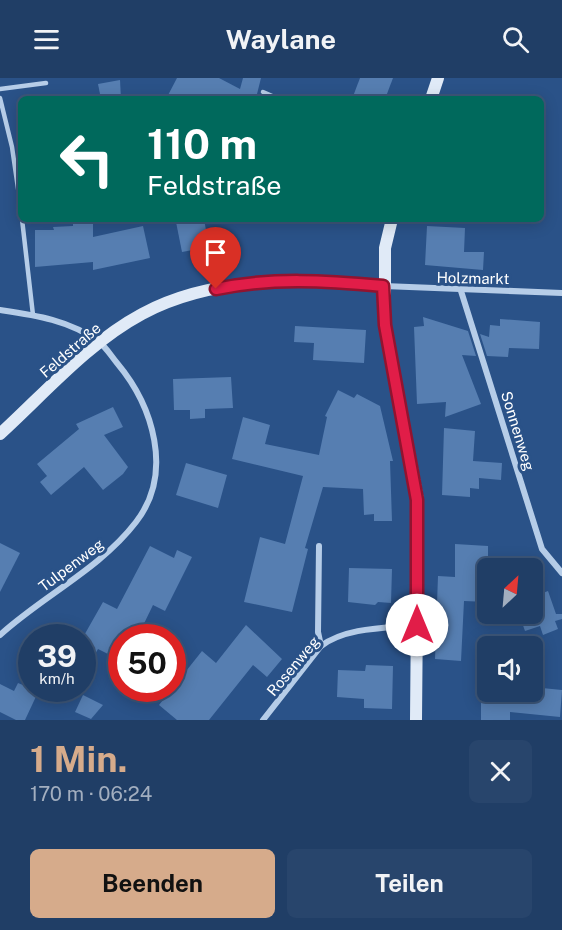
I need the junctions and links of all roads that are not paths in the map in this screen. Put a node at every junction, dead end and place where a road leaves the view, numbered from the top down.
1 (438, 78) edge
2 (46, 83) dead end
3 (0, 88) edge
4 (263, 92) dead end
5 (272, 96) edge
6 (432, 96) edge
7 (0, 98) edge
8 (18, 189) edge
9 (22, 222) edge
10 (391, 222) edge
11 (383, 286) junction
12 (461, 291) junction
13 (562, 293) edge
14 (0, 310) edge
15 (33, 315) junction
16 (99, 342) junction
17 (0, 434) edge
18 (319, 546) dead end
19 (562, 573) edge
20 (417, 625) junction
21 (0, 635) edge
22 (321, 646) junction
23 (263, 720) edge
24 (416, 720) edge

1 - 6 main road
2 - 3 lane
4 - 5 lane
7 - 8 lane
9 - 15 lane
10 - 11 main road
11 - 12 street, Holzmarkt
11 - 16 main road, Feldstraße
11 - 20 main road
12 - 13 street, Holzmarkt
12 - 19 street, Sonnenweg
14 - 15 street
15 - 16 street
16 - 17 main road, Feldstraße
16 - 21 street, Tulpenweg
18 - 22 street
20 - 22 street, Rosenweg
20 - 24 main road
22 - 23 street, Rosenweg

